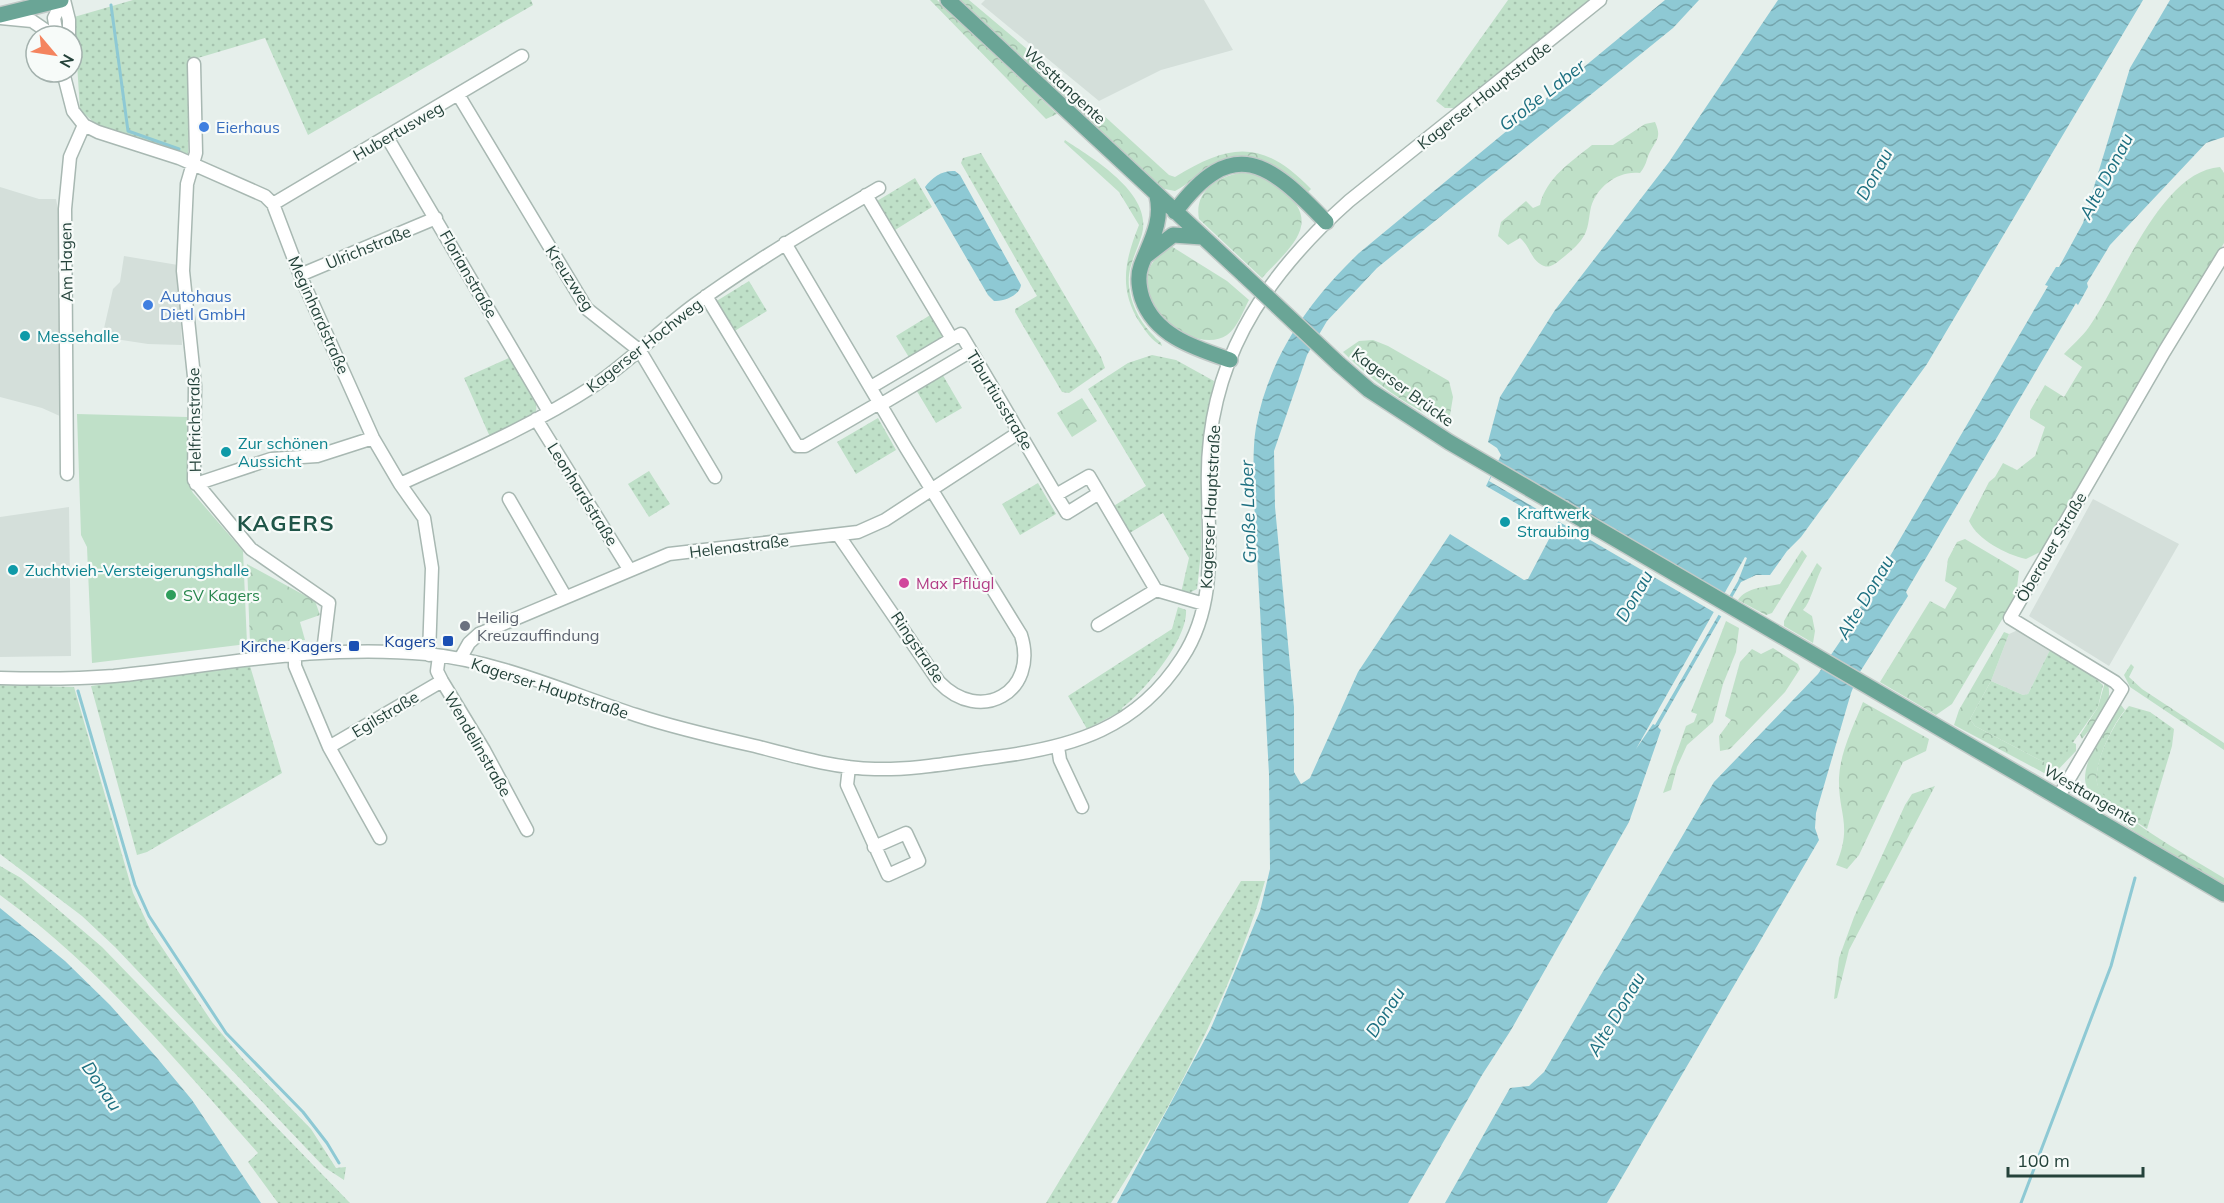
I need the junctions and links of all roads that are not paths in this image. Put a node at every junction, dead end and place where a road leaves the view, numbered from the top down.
1 (62, 0) edge
2 (948, 0) edge
3 (1600, 0) edge
4 (0, 16) edge
5 (37, 24) edge
6 (54, 24) edge
7 (69, 24) edge
8 (522, 57) dead end
9 (194, 64) dead end
10 (66, 84) edge
11 (459, 96) junction
12 (84, 125) junction
13 (387, 137) junction
14 (193, 164) junction
15 (879, 188) dead end
16 (866, 195) junction
17 (1157, 196) junction
18 (273, 204) junction
19 (1175, 212) junction
20 (436, 218) junction
21 (1326, 222) junction
22 (1203, 237) junction
23 (785, 243) junction
24 (2224, 254) edge
25 (1147, 255) junction
26 (300, 275) junction
27 (706, 296) junction
28 (952, 339) junction
29 (640, 351) junction
30 (971, 351) junction
31 (1230, 360) junction
32 (871, 387) junction
33 (879, 404) junction
34 (549, 412) junction
35 (536, 419) junction
36 (1018, 433) junction
37 (373, 438) junction
38 (67, 474) dead end
39 (715, 477) dead end
40 (196, 484) junction
41 (400, 484) junction
42 (932, 489) junction
43 (1099, 493) junction
44 (1056, 495) junction
45 (509, 499) dead end
46 (839, 536) junction
47 (629, 569) junction
48 (1156, 590) junction
49 (565, 596) junction
50 (1204, 604) junction
51 (1734, 609) joint
52 (1098, 625) dead end
53 (323, 652) junction
54 (295, 654) junction
55 (434, 655) junction
56 (460, 659) junction
57 (0, 678) edge
58 (442, 681) junction
59 (329, 747) junction
60 (1058, 747) junction
61 (849, 767) junction
62 (2059, 796) junction
63 (1083, 807) dead end
64 (527, 831) dead end
65 (380, 838) dead end
66 (874, 847) dead end
67 (2224, 894) edge

1 - 4 main road
1 - 6 street
1 - 7 street
2 - 17 main road, Westtangente
3 - 21 street, Kagerser Hauptstraße
4 - 5 street
8 - 11 street, Hubertusweg
9 - 14 street, Helfrichstraße
10 - 12 street
11 - 13 street, Hubertusweg
11 - 29 street, Kreuzweg
12 - 14 street
12 - 38 street, Am Hagen
13 - 18 street, Hubertusweg
13 - 20 street, Florianstraße
14 - 18 street
14 - 40 street, Helfrichstraße
15 - 16 street, Kagerser Hochweg
16 - 23 street, Kagerser Hochweg
16 - 28 street, Tiburtiusstraße
17 - 19 main road, Westtangente
17 - 25 main road
18 - 26 street, Meginhardstraße
19 - 21 main road
19 - 22 main road, Westtangente
20 - 26 street, Ulrichstraße
20 - 34 street, Florianstraße
21 - 31 street, Kagerser Hauptstraße
22 - 25 main road
22 - 51 main road, Kagerser Brücke, bridge
23 - 27 street, Kagerser Hochweg
23 - 32 street, Ringstraße
24 - 62 street, Öberauer Straße
25 - 31 main road
26 - 37 street, Meginhardstraße
27 - 29 street, Kagerser Hochweg
27 - 33 street
28 - 30 street, Tiburtiusstraße
28 - 32 street
29 - 34 street, Kagerser Hochweg
29 - 39 street, Kreuzweg
30 - 33 street
30 - 36 street, Tiburtiusstraße
31 - 50 street, Kagerser Hauptstraße
32 - 33 street, Ringstraße
33 - 42 street, Ringstraße
34 - 35 street, Kagerser Hochweg
35 - 41 street, Kagerser Hochweg
35 - 47 street, Leonhardstraße
36 - 42 street, Helenastraße
36 - 44 street, Tiburtiusstraße
37 - 40 street
37 - 41 street, Meginhardstraße
40 - 53 street, Helfrichstraße
41 - 55 street, Meginhardstraße
42 - 46 street, Helenastraße
42 - 46 street, Ringstraße
43 - 44 street
43 - 44 street, Tiburtiusstraße
43 - 48 street
45 - 49 street
46 - 47 street, Helenastraße
47 - 49 street, Helenastraße
48 - 50 street
48 - 52 street
49 - 56 street, Helenastraße
50 - 60 street, Kagerser Hauptstraße
51 - 62 main road, Westtangente
53 - 54 street, Kagerser Hauptstraße
53 - 55 street, Kagerser Hauptstraße
54 - 57 street, Kagerser Hauptstraße
54 - 59 street
55 - 56 street, Kagerser Hauptstraße
55 - 58 street, Wendelinstraße
56 - 61 street, Kagerser Hauptstraße
58 - 59 street, Egilstraße
58 - 64 street, Wendelinstraße
59 - 65 street
60 - 61 street, Kagerser Hauptstraße
60 - 63 street
61 - 66 street
62 - 67 main road, Westtangente

